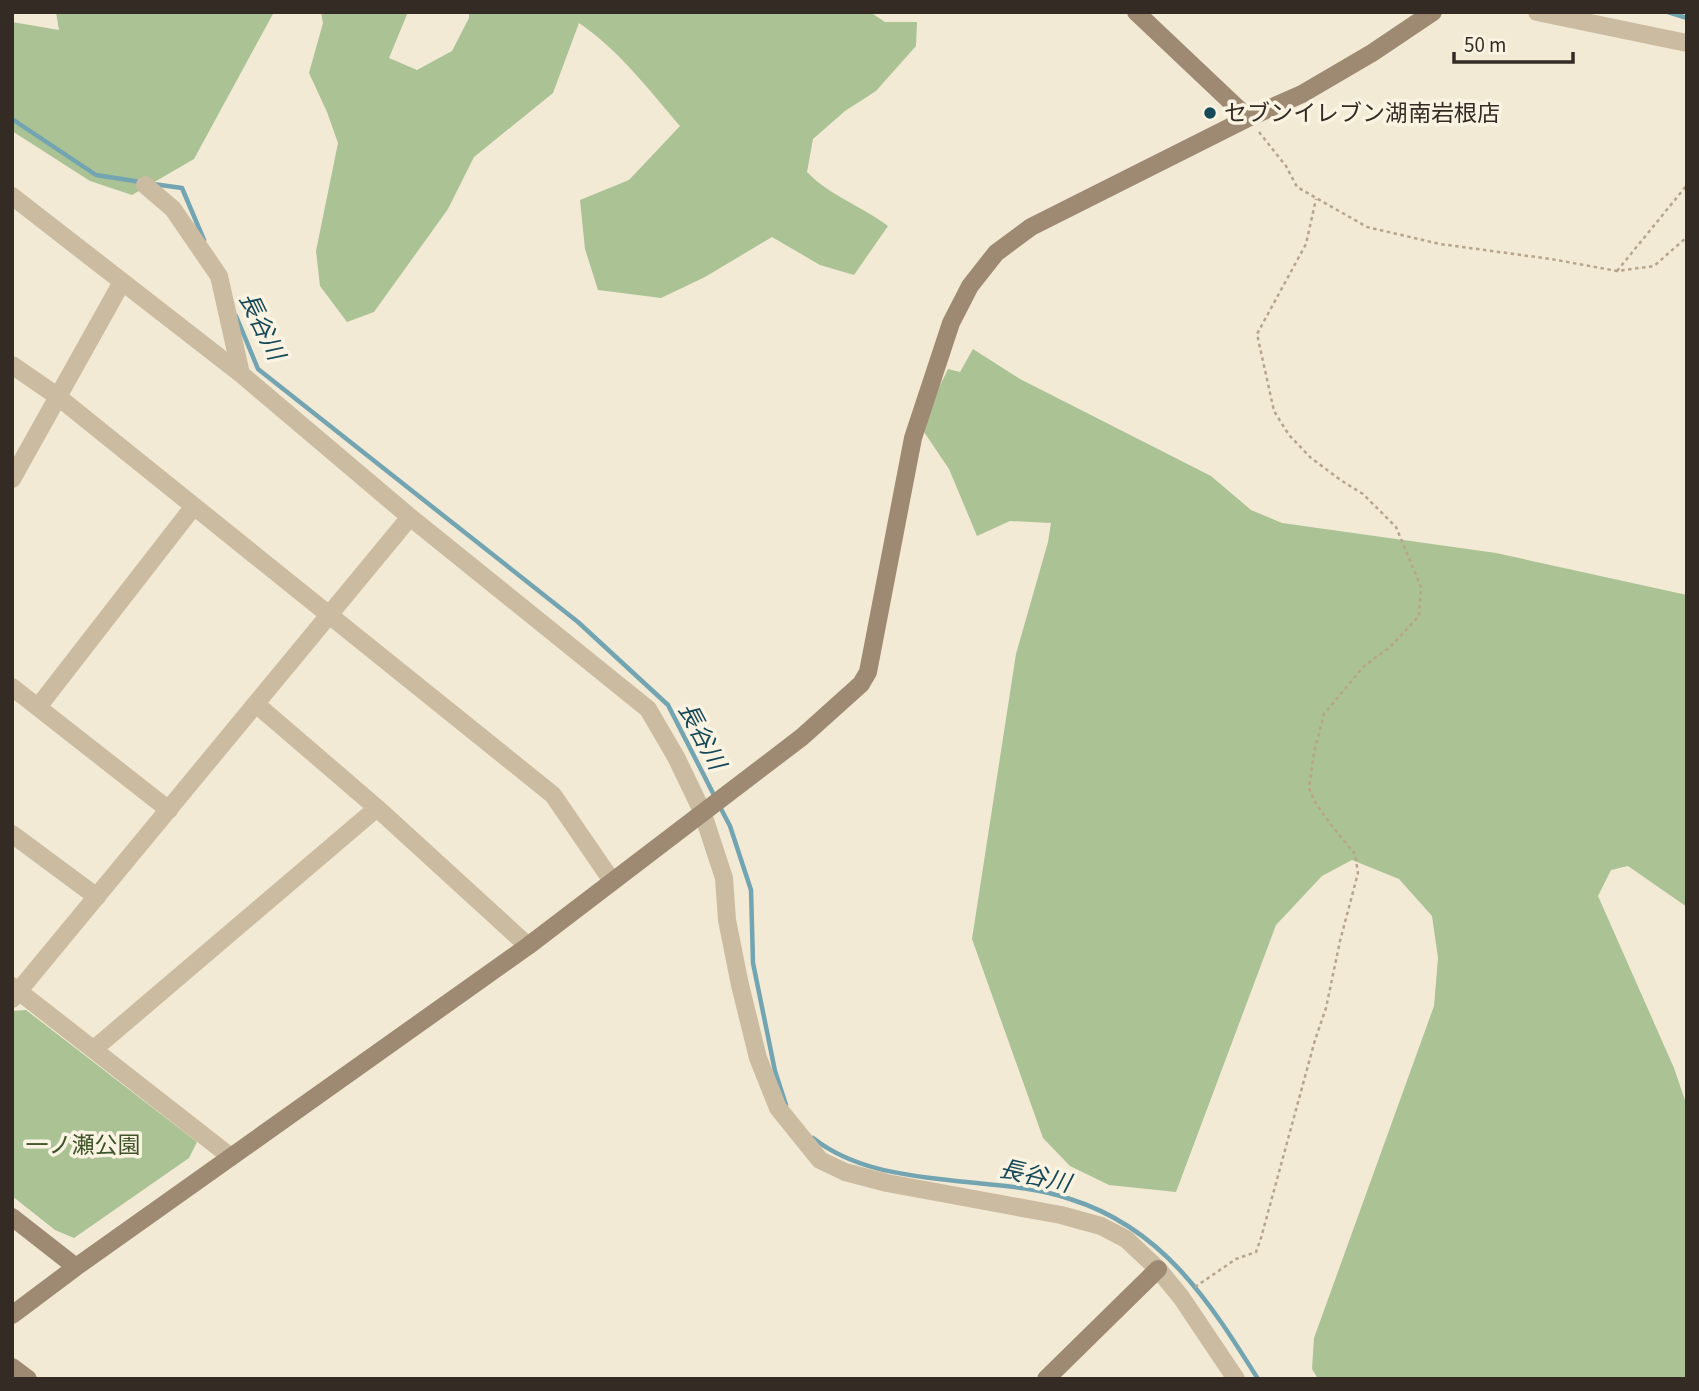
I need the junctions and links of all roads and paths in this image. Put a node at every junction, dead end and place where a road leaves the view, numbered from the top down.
1 (1136, 12) edge
2 (1433, 12) edge
3 (1537, 12) edge
4 (1687, 43) edge
5 (1248, 118) junction
6 (145, 185) dead end
7 (1687, 185) edge
8 (12, 196) edge
9 (1316, 199) junction
10 (1687, 237) edge
11 (1617, 271) junction
12 (121, 282) junction
13 (12, 365) edge
14 (241, 374) junction
15 (57, 396) junction
16 (12, 479) edge
17 (194, 506) junction
18 (411, 517) junction
19 (330, 614) junction
20 (12, 687) edge
21 (256, 704) junction
22 (38, 707) junction
23 (377, 808) junction
24 (169, 810) junction
25 (702, 811) junction
26 (12, 834) edge
27 (612, 881) junction
28 (97, 897) junction
29 (528, 946) junction
30 (14, 992) edge
31 (94, 1049) junction
32 (231, 1157) junction
33 (12, 1217) edge
34 (76, 1267) junction
35 (1158, 1269) junction
36 (1181, 1297) junction
37 (12, 1315) edge
38 (12, 1367) edge
39 (29, 1379) edge
40 (1046, 1379) edge
41 (1236, 1379) edge

1 - 5 street
2 - 5 street
3 - 4 street
5 - 9 path
5 - 25 street
6 - 14 street
7 - 11 path
8 - 12 street
9 - 11 path
9 - 36 path
10 - 11 path
12 - 14 street
12 - 15 street
13 - 15 street
14 - 18 street
15 - 16 street
15 - 17 street
17 - 19 street
17 - 22 street
18 - 19 street
18 - 25 street
19 - 21 street
19 - 27 street
20 - 22 street
21 - 23 street
21 - 24 street
22 - 24 street
23 - 29 street
23 - 31 street
24 - 28 street
25 - 27 street
25 - 35 street
26 - 28 street
27 - 29 street
28 - 30 street
29 - 32 street
30 - 31 street
31 - 32 street
32 - 34 street
33 - 34 street
34 - 37 street
35 - 36 street
35 - 40 street
36 - 41 street
38 - 39 street

